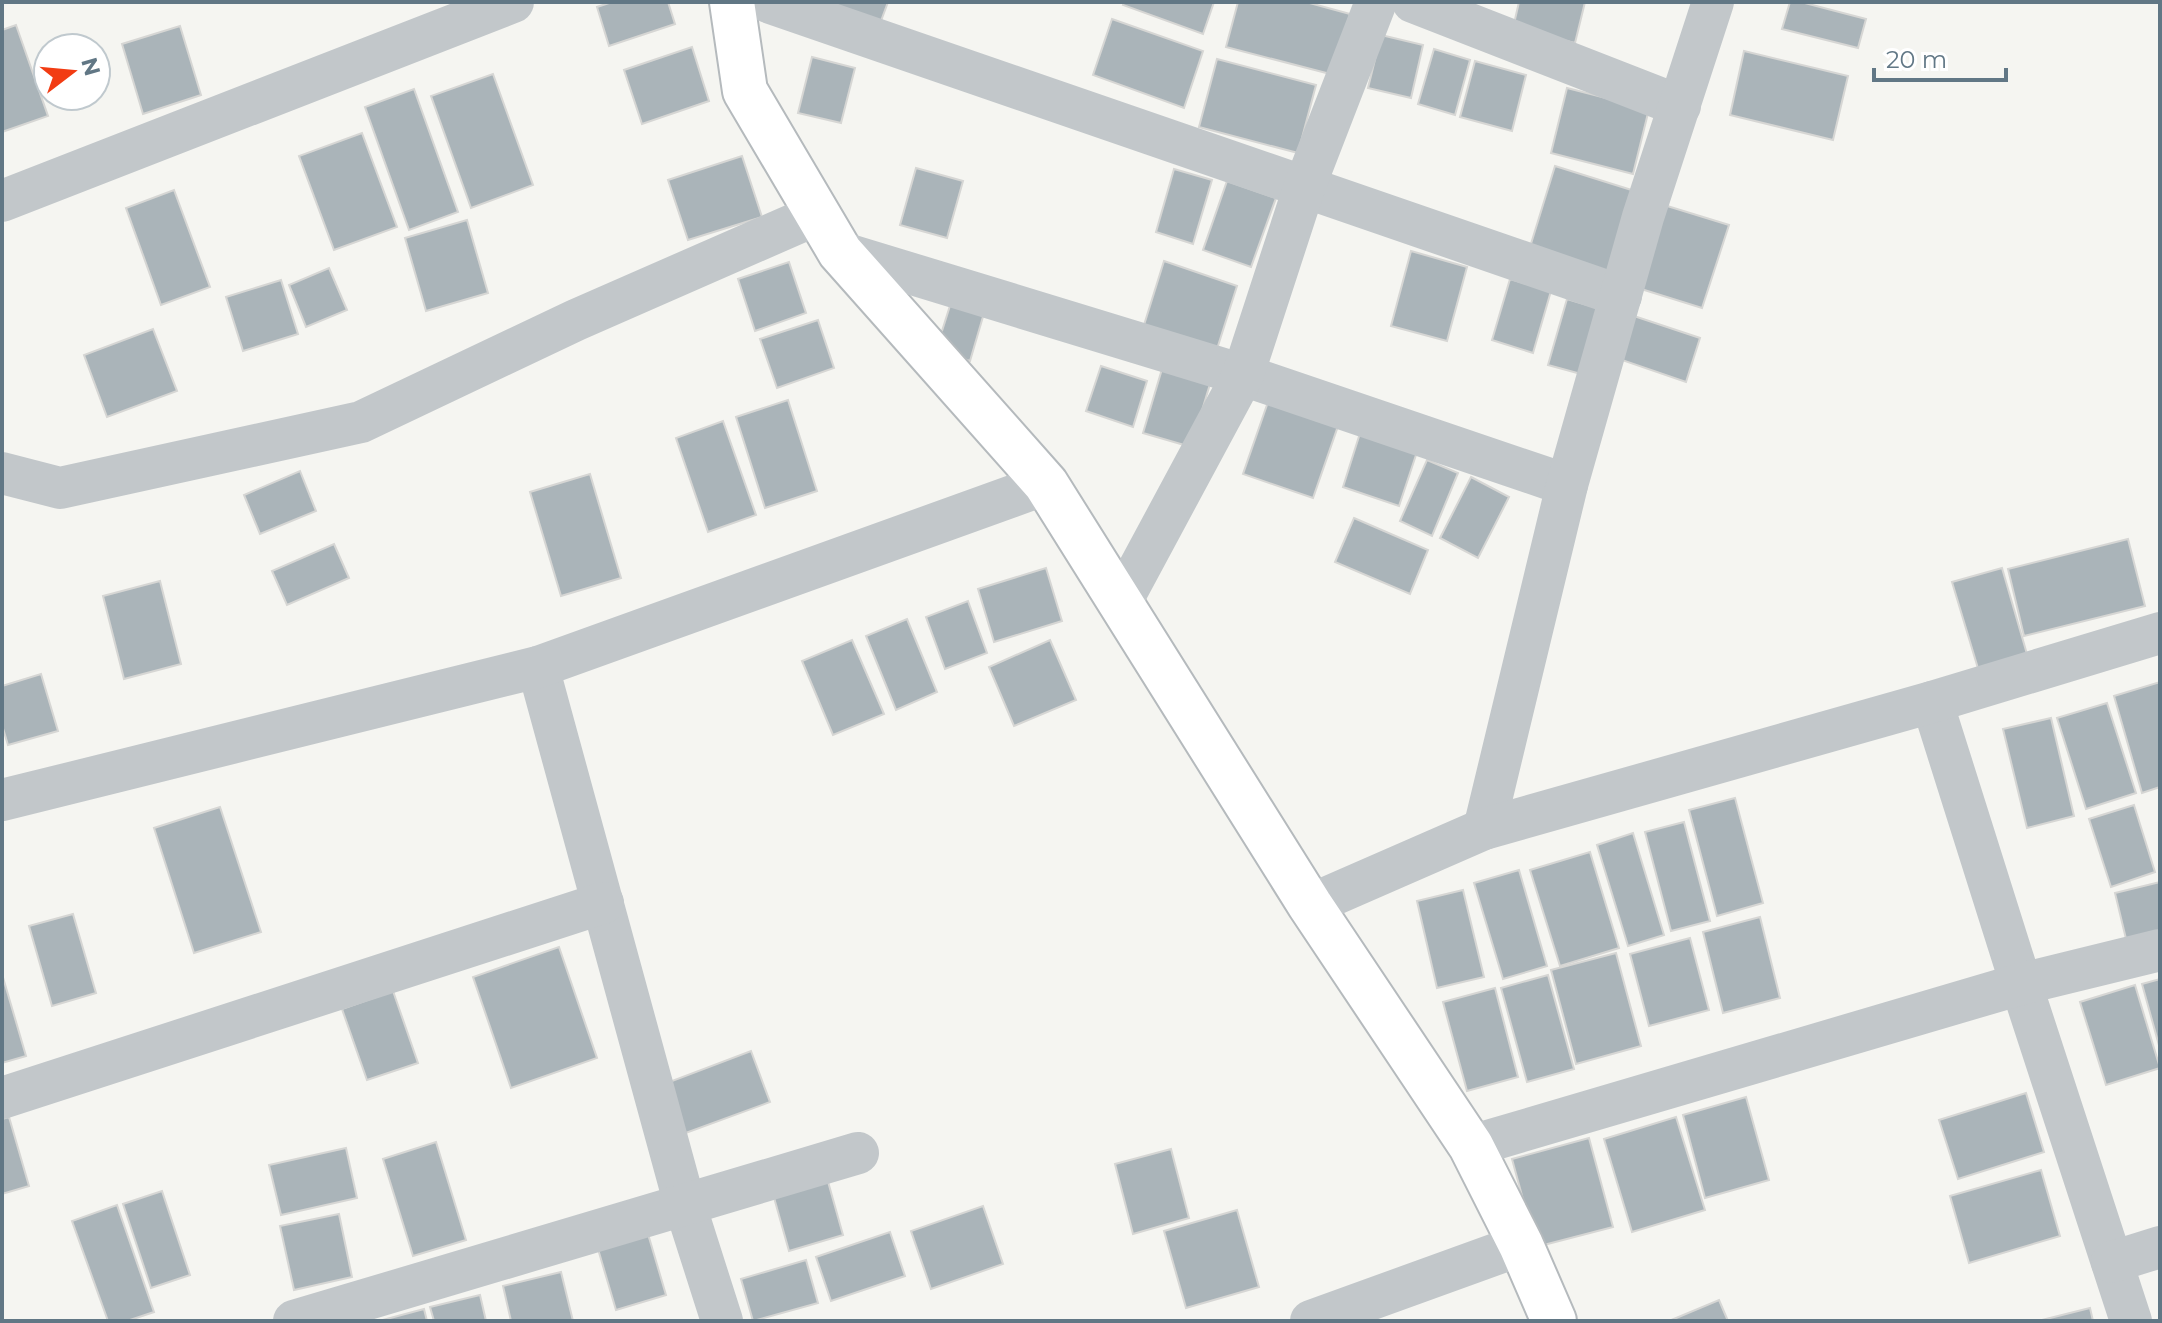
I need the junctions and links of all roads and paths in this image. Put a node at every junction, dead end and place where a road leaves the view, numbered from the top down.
1 (513, 2) edge
2 (732, 2) edge
3 (768, 2) edge
4 (1376, 2) edge
5 (1413, 2) edge
6 (1713, 2) edge
7 (1680, 106) junction
8 (1304, 188) junction
9 (2, 201) edge
10 (818, 214) junction
11 (840, 252) junction
12 (1621, 296) junction
13 (1243, 375) junction
14 (2, 473) edge
15 (1046, 484) junction
16 (1567, 485) junction
17 (1121, 602) junction
18 (2160, 633) edge
19 (538, 667) junction
20 (1932, 702) junction
21 (2, 800) edge
22 (1484, 829) junction
23 (603, 903) junction
24 (1310, 905) junction
25 (2160, 950) edge
26 (2021, 984) junction
27 (2, 1098) edge
28 (1471, 1146) junction
29 (858, 1153) dead end
30 (685, 1205) junction
31 (1521, 1245) junction
32 (2160, 1247) edge
33 (2112, 1262) junction
34 (294, 1321) edge
35 (722, 1321) edge
36 (1311, 1321) edge
37 (1554, 1321) edge
38 (2131, 1321) edge

1 - 9 street
2 - 10 main road
3 - 8 street
4 - 8 street
5 - 7 street
6 - 7 street
7 - 12 street
8 - 12 street
8 - 13 street
10 - 11 main road
10 - 14 street
11 - 13 street
11 - 15 main road
12 - 16 street
13 - 16 street
13 - 17 street
15 - 17 main road
15 - 19 street
16 - 22 street
17 - 24 main road
18 - 20 street
19 - 21 street
19 - 23 street
20 - 22 street
20 - 26 street
22 - 24 street
23 - 27 street
23 - 30 street
24 - 28 main road
25 - 26 street
26 - 28 street
26 - 33 street
28 - 31 main road
29 - 30 street
30 - 34 street
30 - 35 street
31 - 36 street
31 - 37 main road
32 - 33 street
33 - 38 street

